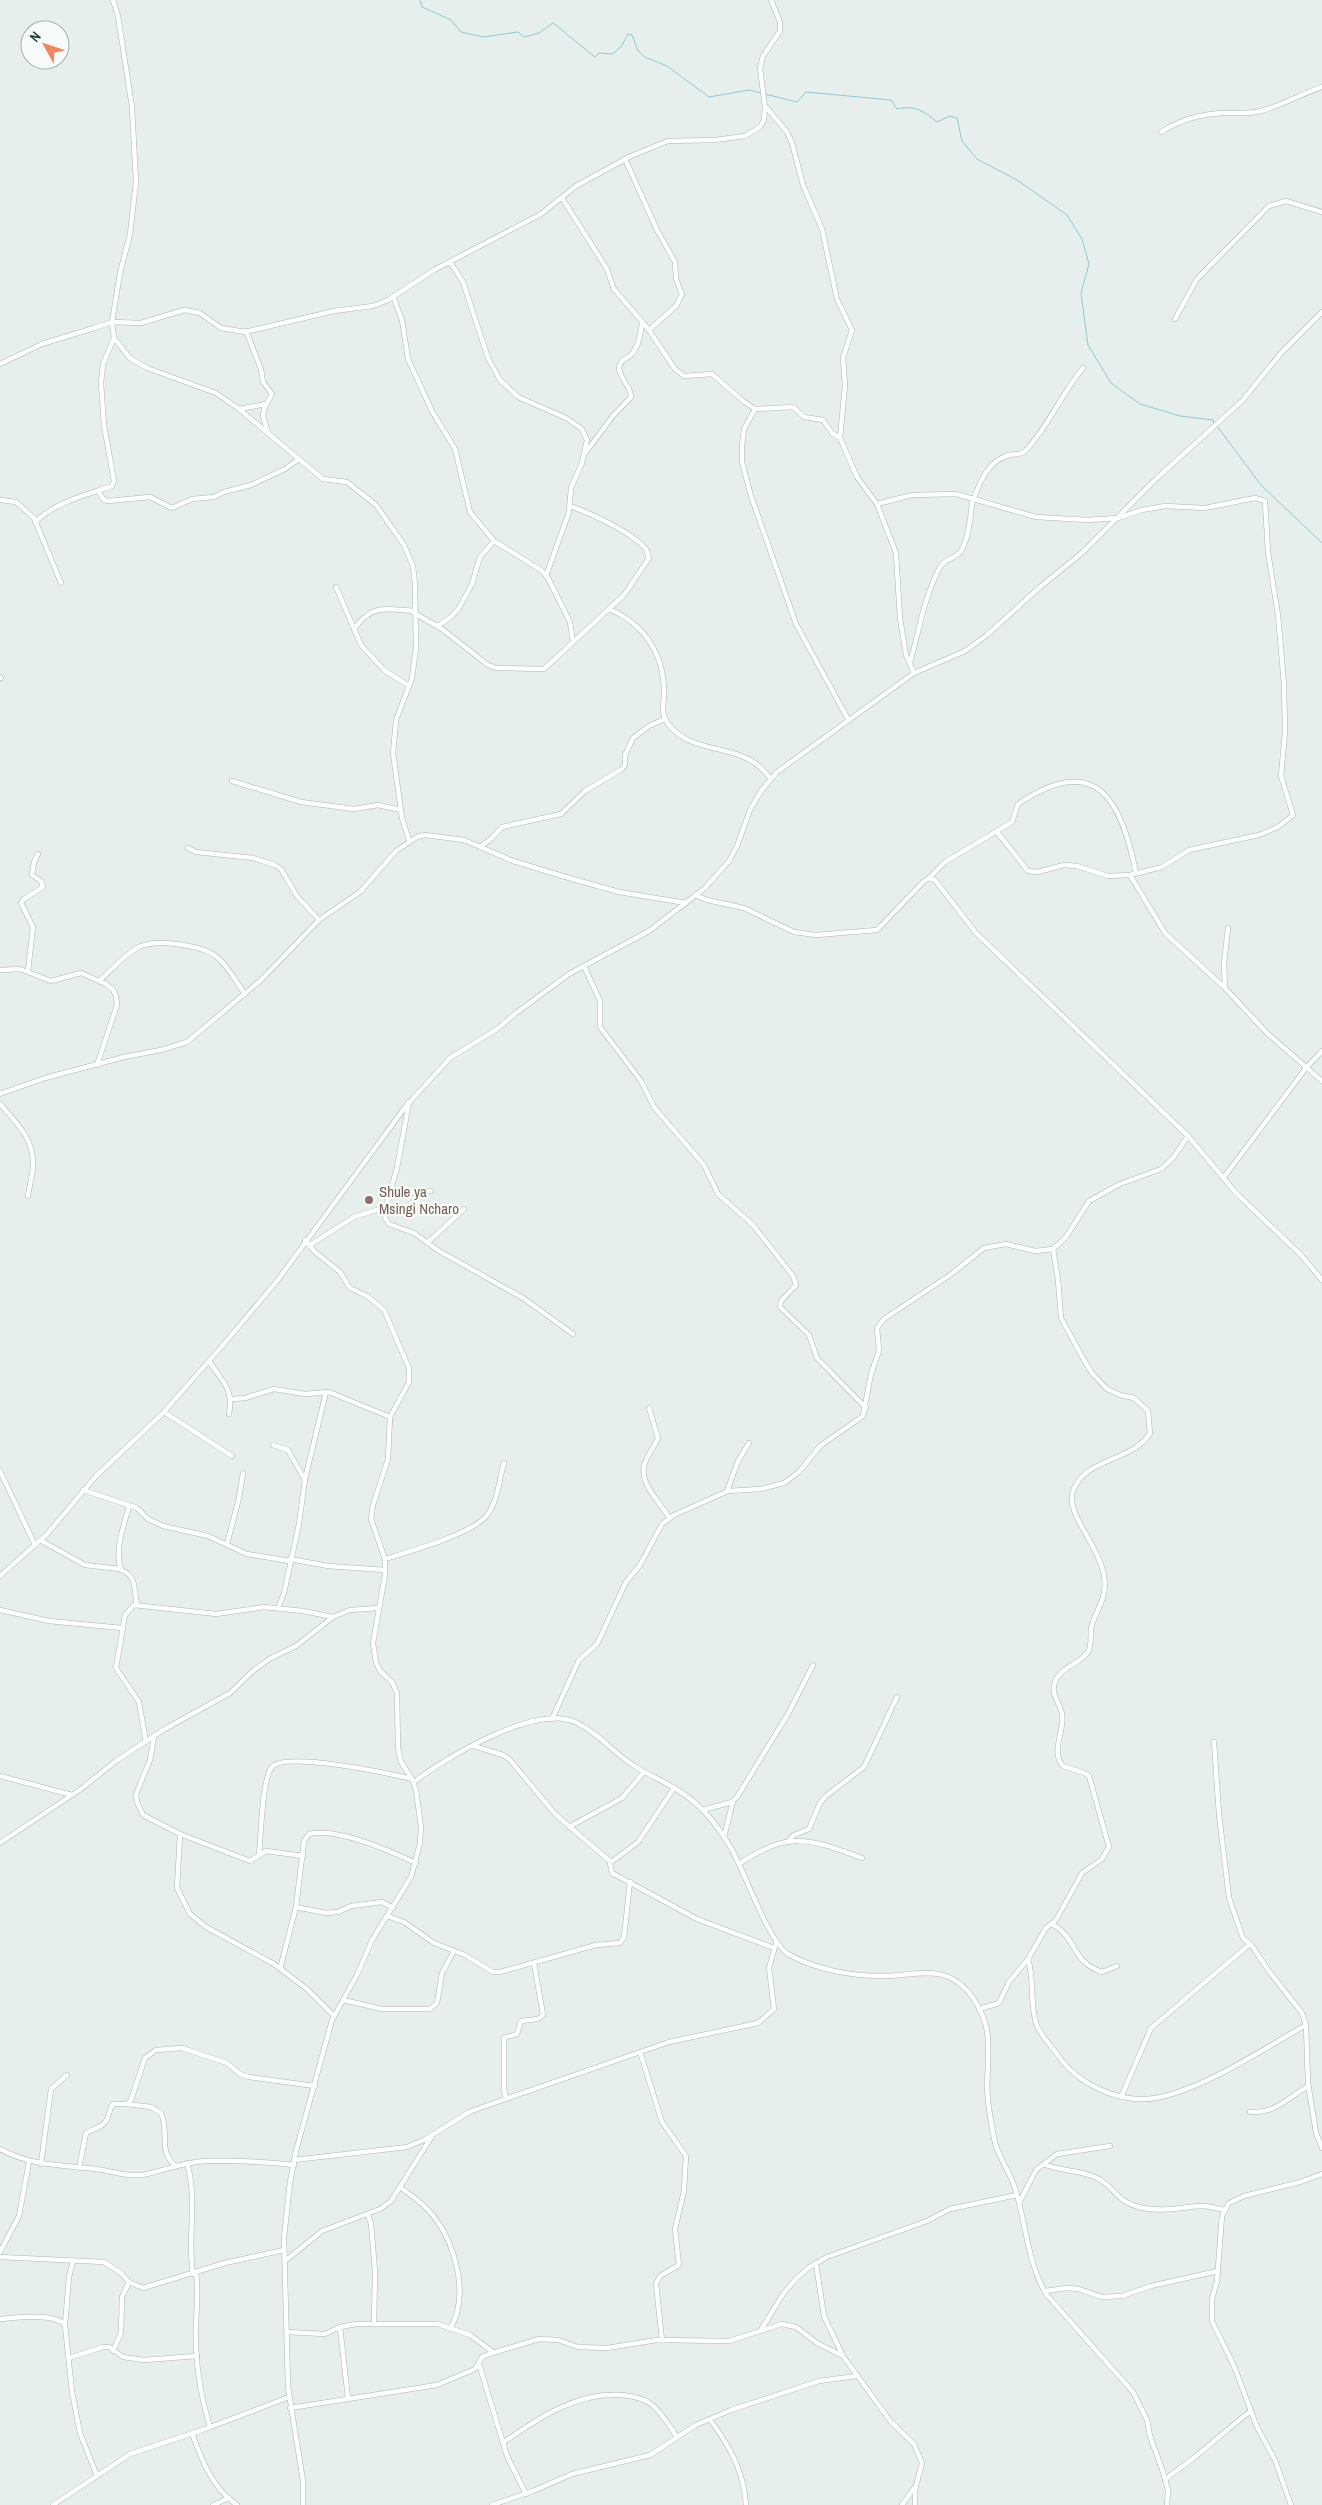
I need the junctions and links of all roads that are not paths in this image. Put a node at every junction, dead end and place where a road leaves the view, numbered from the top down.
1 (113, 0) edge
2 (771, 0) edge
3 (1322, 87) edge
4 (765, 106) junction
5 (1161, 132) dead end
6 (625, 159) junction
7 (562, 198) junction
8 (1322, 212) edge
9 (450, 262) junction
10 (393, 296) junction
11 (1322, 312) edge
12 (1176, 319) dead end
13 (112, 322) junction
14 (642, 323) junction
15 (649, 330) junction
16 (246, 331) junction
17 (114, 338) junction
18 (0, 364) edge
19 (1083, 368) dead end
20 (266, 404) junction
21 (239, 408) junction
22 (755, 409) junction
23 (268, 434) junction
24 (840, 438) junction
25 (584, 456) junction
26 (299, 459) junction
27 (98, 491) junction
28 (974, 498) junction
29 (0, 500) edge
30 (877, 504) junction
31 (570, 506) junction
32 (1118, 518) junction
33 (35, 522) junction
34 (494, 541) junction
35 (546, 576) junction
36 (61, 582) dead end
37 (336, 587) dead end
38 (609, 609) junction
39 (414, 612) junction
40 (437, 626) junction
41 (354, 629) junction
42 (573, 642) junction
43 (910, 663) junction
44 (914, 673) junction
45 (409, 686) junction
46 (665, 719) junction
47 (849, 721) junction
48 (771, 779) junction
49 (232, 781) dead end
50 (401, 810) junction
51 (998, 832) junction
52 (410, 840) junction
53 (480, 847) junction
54 (188, 848) dead end
55 (38, 854) dead end
56 (1136, 873) junction
57 (1130, 875) junction
58 (929, 878) junction
59 (695, 896) junction
60 (686, 903) junction
61 (319, 920) junction
62 (1228, 928) dead end
63 (584, 966) junction
64 (0, 970) edge
65 (28, 971) junction
66 (99, 981) junction
67 (1225, 988) junction
68 (245, 994) junction
69 (1322, 1051) edge
70 (97, 1065) junction
71 (1306, 1068) junction
72 (1322, 1082) edge
73 (0, 1094) edge
74 (409, 1102) junction
75 (0, 1104) edge
76 (1188, 1136) junction
77 (1224, 1177) junction
78 (431, 1191) dead end
79 (390, 1195) junction
80 (28, 1196) dead end
81 (386, 1206) junction
82 (464, 1209) dead end
83 (306, 1240) junction
84 (427, 1243) junction
85 (310, 1245) junction
86 (1052, 1249) junction
87 (1322, 1280) edge
88 (574, 1334) dead end
89 (209, 1361) junction
90 (326, 1392) junction
91 (232, 1399) junction
92 (649, 1408) dead end
93 (866, 1408) junction
94 (164, 1412) junction
95 (229, 1414) dead end
96 (390, 1417) junction
97 (749, 1443) dead end
98 (273, 1446) dead end
99 (232, 1456) dead end
100 (504, 1463) dead end
101 (0, 1471) edge
102 (244, 1473) dead end
103 (305, 1480) junction
104 (83, 1490) junction
105 (727, 1491) junction
106 (129, 1506) junction
107 (669, 1518) junction
108 (40, 1540) junction
109 (35, 1544) junction
110 (227, 1544) junction
111 (385, 1559) junction
112 (290, 1560) junction
113 (120, 1569) junction
114 (385, 1570) junction
115 (0, 1576) edge
116 (137, 1605) junction
117 (278, 1608) junction
118 (378, 1608) junction
119 (0, 1610) edge
120 (333, 1617) junction
121 (122, 1628) junction
122 (813, 1664) dead end
123 (896, 1697) dead end
124 (552, 1719) junction
125 (154, 1737) junction
126 (146, 1742) junction
127 (1214, 1742) dead end
128 (474, 1746) junction
129 (644, 1772) junction
130 (0, 1776) edge
131 (413, 1781) junction
132 (674, 1788) junction
133 (72, 1795) junction
134 (733, 1801) junction
135 (703, 1810) junction
136 (570, 1827) junction
137 (180, 1834) junction
138 (724, 1837) junction
139 (789, 1840) junction
140 (0, 1843) edge
141 (258, 1854) junction
142 (303, 1856) junction
143 (862, 1858) dead end
144 (611, 1862) junction
145 (416, 1863) junction
146 (739, 1864) junction
147 (630, 1882) junction
148 (296, 1907) junction
149 (393, 1908) junction
150 (387, 1916) junction
151 (1052, 1924) junction
152 (1250, 1944) junction
153 (775, 1946) junction
154 (454, 1951) junction
155 (1028, 1959) junction
156 (534, 1963) junction
157 (1117, 1966) dead end
158 (280, 1969) junction
159 (343, 2000) junction
160 (979, 2009) junction
161 (333, 2015) junction
162 (1306, 2025) junction
163 (640, 2052) junction
164 (67, 2075) dead end
165 (315, 2086) junction
166 (1309, 2086) junction
167 (1122, 2095) junction
168 (506, 2099) junction
169 (127, 2104) junction
170 (1250, 2112) dead end
171 (433, 2135) junction
172 (1110, 2146) dead end
173 (1322, 2148) edge
174 (0, 2149) edge
175 (29, 2162) junction
176 (294, 2162) junction
177 (187, 2163) junction
178 (40, 2164) junction
179 (1043, 2164) junction
180 (176, 2166) junction
181 (79, 2168) junction
182 (1322, 2174) edge
183 (401, 2188) junction
184 (1017, 2195) junction
185 (1019, 2203) junction
186 (1224, 2210) junction
187 (368, 2215) junction
188 (284, 2250) junction
189 (0, 2252) edge
190 (0, 2257) edge
191 (73, 2261) junction
192 (285, 2261) junction
193 (816, 2264) junction
194 (1218, 2271) junction
195 (195, 2273) junction
196 (129, 2282) junction
197 (1045, 2291) junction
198 (0, 2319) edge
199 (374, 2323) junction
200 (65, 2325) junction
201 (340, 2327) junction
202 (451, 2327) junction
203 (288, 2332) junction
204 (760, 2332) junction
205 (662, 2340) junction
206 (113, 2351) junction
207 (494, 2352) junction
208 (197, 2356) junction
209 (843, 2356) junction
210 (69, 2358) junction
211 (479, 2364) junction
212 (857, 2376) junction
213 (288, 2397) junction
214 (348, 2398) junction
215 (290, 2408) junction
216 (1251, 2411) junction
217 (710, 2420) junction
218 (210, 2427) junction
219 (192, 2433) junction
220 (677, 2437) junction
221 (504, 2442) junction
222 (97, 2476) junction
223 (1165, 2480) junction
224 (916, 2485) junction
225 (526, 2494) junction
226 (229, 2498) junction
227 (54, 2505) edge
228 (213, 2505) edge
229 (237, 2505) edge
230 (303, 2505) edge
231 (492, 2505) edge
232 (746, 2505) edge
233 (902, 2505) edge
234 (915, 2505) edge
235 (1167, 2505) edge
236 (1291, 2505) edge

1 - 13 street
2 - 4 street
3 - 5 street
4 - 6 street
4 - 24 street
6 - 7 street
6 - 15 street
7 - 9 street
7 - 14 street
8 - 12 street
9 - 10 street
9 - 25 street
10 - 16 street
10 - 34 street
11 - 32 street
13 - 16 street
13 - 17 street
13 - 18 street
14 - 15 street
14 - 25 street
15 - 22 street
16 - 20 street
17 - 21 street
17 - 27 street
19 - 28 street
20 - 21 street
20 - 23 street
21 - 23 street
22 - 24 street
22 - 47 street
23 - 26 street
24 - 30 street
25 - 31 street
26 - 27 street
26 - 39 street
27 - 33 street
28 - 30 street
28 - 32 street
28 - 43 street
29 - 33 street
30 - 43 street
31 - 35 street
31 - 38 street
32 - 44 street
32 - 56 street
33 - 36 street
34 - 35 street
34 - 40 street
35 - 42 street
37 - 41 street
38 - 42 street
38 - 46 street
39 - 40 street
39 - 41 street
39 - 45 street
40 - 42 street
41 - 45 street
43 - 44 street
44 - 47 street
45 - 50 street
46 - 48 street
46 - 53 street
47 - 48 street
48 - 59 street
49 - 50 street
50 - 52 street
51 - 56 street
51 - 57 street
51 - 58 street
52 - 53 street
52 - 61 street
53 - 60 street
54 - 61 street
55 - 65 street
56 - 57 street
57 - 67 street
58 - 59 street
58 - 76 street
59 - 60 street
60 - 63 street
61 - 68 street
62 - 67 street
63 - 74 street
63 - 93 street
64 - 65 street
65 - 66 street
66 - 68 street
66 - 70 street
67 - 71 street
68 - 70 street
69 - 71 street
70 - 73 street
71 - 72 street
71 - 77 street
74 - 79 street
74 - 83 street
75 - 80 street
76 - 77 street
76 - 86 street
77 - 87 street
78 - 79 street
79 - 81 street
81 - 84 street
81 - 85 street
82 - 84 street
83 - 85 street
83 - 89 street
84 - 88 street
85 - 96 street
86 - 93 street
86 - 151 street
89 - 91 street
89 - 94 street
90 - 91 street
90 - 96 street
90 - 103 street
91 - 95 street
92 - 107 street
93 - 105 street
94 - 99 street
94 - 104 street
96 - 111 street
97 - 105 street
98 - 103 street
100 - 111 street
101 - 109 street
102 - 110 street
103 - 112 street
104 - 106 street
104 - 108 street
105 - 107 street
106 - 110 street
106 - 113 street
107 - 124 street
108 - 109 street
108 - 113 street
109 - 115 street
110 - 112 street
111 - 114 street
112 - 114 street
112 - 117 street
113 - 116 street
114 - 118 street
116 - 117 street
116 - 121 street
117 - 120 street
118 - 120 street
118 - 131 street
119 - 121 street
120 - 125 street
121 - 126 street
122 - 134 street
123 - 139 street
124 - 128 street
124 - 129 street
125 - 126 street
125 - 137 street
126 - 133 street
127 - 152 street
128 - 131 street
128 - 136 street
129 - 132 street
129 - 136 street
130 - 133 street
131 - 141 street
131 - 145 street
132 - 135 street
132 - 144 street
133 - 140 street
134 - 135 street
134 - 138 street
135 - 138 street
136 - 144 street
137 - 141 street
137 - 158 street
138 - 146 street
139 - 143 street
139 - 146 street
141 - 142 street
142 - 145 street
142 - 148 street
144 - 147 street
145 - 149 street
146 - 153 street
147 - 153 street
147 - 156 street
148 - 149 street
148 - 158 street
149 - 150 street
150 - 154 street
150 - 159 street
151 - 155 street
151 - 157 street
152 - 162 street
152 - 167 street
153 - 160 street
153 - 163 street
154 - 156 street
154 - 159 street
155 - 160 street
155 - 167 street
156 - 168 street
158 - 161 street
159 - 161 street
160 - 184 street
161 - 165 street
162 - 166 street
162 - 167 street
163 - 168 street
163 - 205 street
164 - 178 street
165 - 169 street
165 - 176 street
166 - 170 street
166 - 173 street
168 - 171 street
169 - 180 street
169 - 181 street
171 - 176 street
171 - 183 street
172 - 179 street
174 - 175 street
175 - 178 street
175 - 189 street
176 - 177 street
176 - 188 street
177 - 180 street
177 - 195 street
178 - 181 street
179 - 185 street
179 - 186 street
180 - 181 street
182 - 186 street
183 - 187 street
183 - 202 street
184 - 185 street
184 - 193 street
185 - 197 street
186 - 194 street
187 - 192 street
187 - 199 street
188 - 192 street
188 - 195 street
190 - 191 street
191 - 196 street
191 - 200 street
192 - 203 street
193 - 204 street
193 - 209 street
194 - 197 street
194 - 216 street
195 - 196 street
195 - 208 street
196 - 206 street
197 - 223 street
198 - 200 street
199 - 201 street
199 - 202 street
200 - 210 street
201 - 203 street
201 - 214 street
202 - 207 street
203 - 213 street
204 - 205 street
204 - 209 street
205 - 207 street
206 - 208 street
206 - 210 street
207 - 211 street
208 - 218 street
209 - 212 street
210 - 222 street
211 - 214 street
211 - 221 street
212 - 217 street
212 - 224 street
213 - 215 street
213 - 218 street
214 - 215 street
215 - 230 street
216 - 223 street
216 - 236 street
217 - 220 street
217 - 232 street
218 - 219 street
219 - 222 street
219 - 226 street
220 - 221 street
220 - 225 street
221 - 225 street
222 - 227 street
223 - 235 street
224 - 233 street
224 - 234 street
225 - 231 street
226 - 228 street
226 - 229 street

